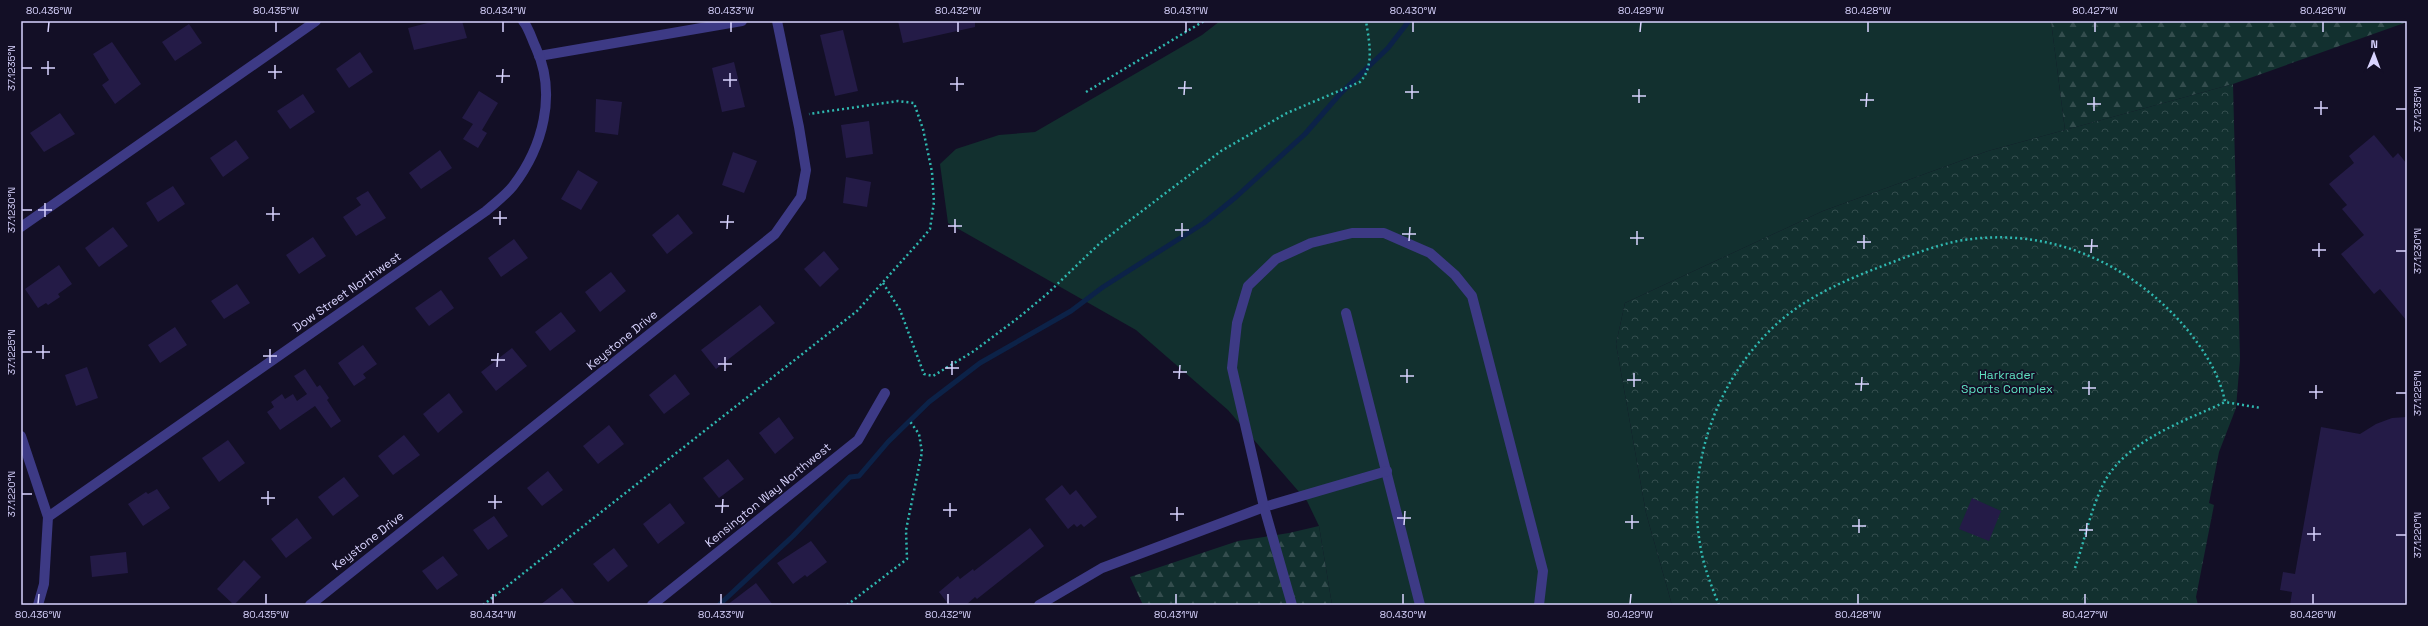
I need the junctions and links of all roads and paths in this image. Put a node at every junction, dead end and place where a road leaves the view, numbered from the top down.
1 (316, 21) edge
2 (523, 21) edge
3 (742, 21) edge
4 (777, 21) edge
5 (1204, 21) edge
6 (1366, 21) edge
7 (540, 56) junction
8 (1086, 92) dead end
9 (797, 116) junction
10 (21, 227) edge
11 (883, 284) junction
12 (1346, 313) dead end
13 (885, 393) dead end
14 (2225, 402) junction
15 (2261, 408) dead end
16 (909, 420) dead end
17 (21, 436) edge
18 (1387, 471) junction
19 (1264, 507) junction
20 (48, 516) junction
21 (2075, 568) dead end
22 (38, 605) edge
23 (310, 605) edge
24 (482, 605) edge
25 (652, 605) edge
26 (847, 605) edge
27 (1039, 605) edge
28 (1292, 605) edge
29 (1420, 605) edge
30 (1539, 605) edge
31 (1720, 605) edge

1 - 10 street
2 - 7 street, Dow Street Northwest
3 - 7 street
4 - 9 street, Keystone Drive
5 - 8 path
6 - 11 path
7 - 20 street, Dow Street Northwest
9 - 11 path
9 - 23 street, Keystone Drive
11 - 24 path
12 - 18 street
13 - 25 street, Kensington Way Northwest
14 - 15 path
14 - 21 path
14 - 31 path
16 - 26 path
17 - 20 street
18 - 19 street
18 - 29 street
19 - 27 street
19 - 28 street
19 - 30 street
20 - 22 street

